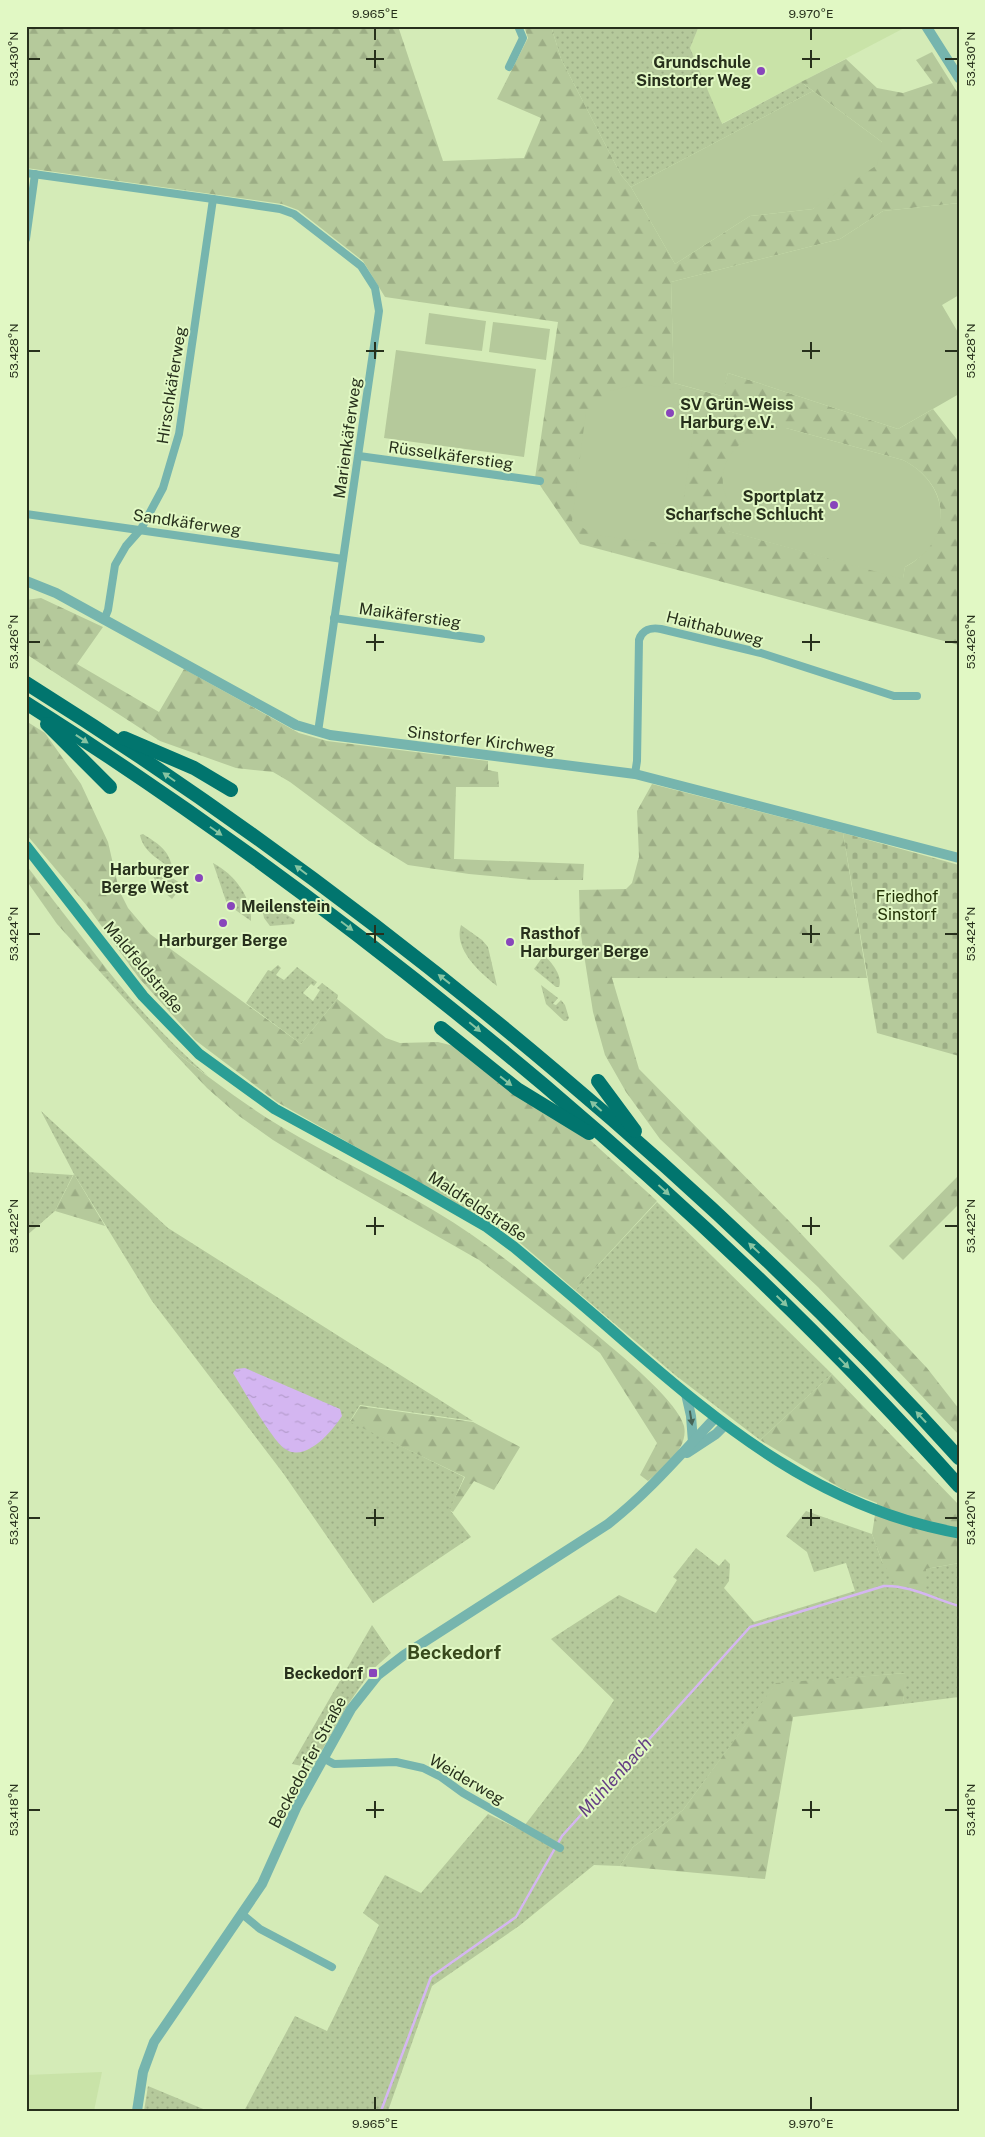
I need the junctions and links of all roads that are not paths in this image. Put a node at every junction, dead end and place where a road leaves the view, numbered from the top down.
1 (518, 26) edge
2 (926, 26) edge
3 (509, 67) dead end
4 (959, 78) edge
5 (26, 173) edge
6 (36, 174) junction
7 (213, 199) junction
8 (26, 239) edge
9 (359, 456) junction
10 (540, 481) dead end
11 (26, 514) edge
12 (141, 529) junction
13 (343, 559) junction
14 (26, 580) edge
15 (334, 618) junction
16 (104, 620) junction
17 (481, 639) dead end
18 (26, 683) edge
19 (917, 696) dead end
20 (26, 704) edge
21 (83, 718) junction
22 (318, 732) junction
23 (635, 774) junction
24 (110, 787) dead end
25 (231, 790) dead end
26 (26, 846) edge
27 (959, 858) edge
28 (441, 1028) dead end
29 (598, 1081) dead end
30 (628, 1157) junction
31 (660, 1161) junction
32 (686, 1394) junction
33 (715, 1418) junction
34 (726, 1425) junction
35 (692, 1442) junction
36 (956, 1455) edge
37 (678, 1459) junction
38 (959, 1486) edge
39 (959, 1533) edge
40 (323, 1758) junction
41 (560, 1848) dead end
42 (242, 1914) junction
43 (332, 1967) dead end
44 (137, 2111) edge

1 - 3 street
2 - 4 street
5 - 6 street, Marienkäferweg
6 - 7 street, Marienkäferweg
6 - 8 street
7 - 9 street, Marienkäferweg
7 - 12 street, Hirschkäferweg
9 - 10 street, Rüsselkäferstieg
9 - 13 street, Marienkäferweg
11 - 12 street, Sandkäferweg
12 - 13 street, Sandkäferweg
12 - 16 street, Hirschkäferweg
13 - 15 street, Marienkäferweg
14 - 16 street, Sinstorfer Kirchweg
15 - 17 street, Maikäferstieg
15 - 22 street, Marienkäferweg
16 - 22 street, Sinstorfer Kirchweg
18 - 21 highway
19 - 23 street, Haithabuweg
20 - 24 highway
20 -> 30 highway
21 - 25 highway
31 -> 21 highway
22 - 23 street, Sinstorfer Kirchweg
23 - 27 street, Sinstorfer Kirchweg
26 - 32 main road, Maldfeldstraße
28 -> 30 highway
29 - 31 highway
30 -> 38 highway
36 -> 31 highway
32 - 33 main road, Maldfeldstraße
32 -> 35 street
33 - 34 main road, Maldfeldstraße
33 - 35 street, Beckedorfer Straße
34 - 37 street, Beckedorfer Straße
34 - 39 main road, Maldfeldstraße
35 - 37 street, Beckedorfer Straße
37 - 40 street, Beckedorfer Straße
40 - 41 street, Weiderweg
40 - 42 street, Beckedorfer Straße
42 - 43 street
42 - 44 street, Beckedorfer Straße

